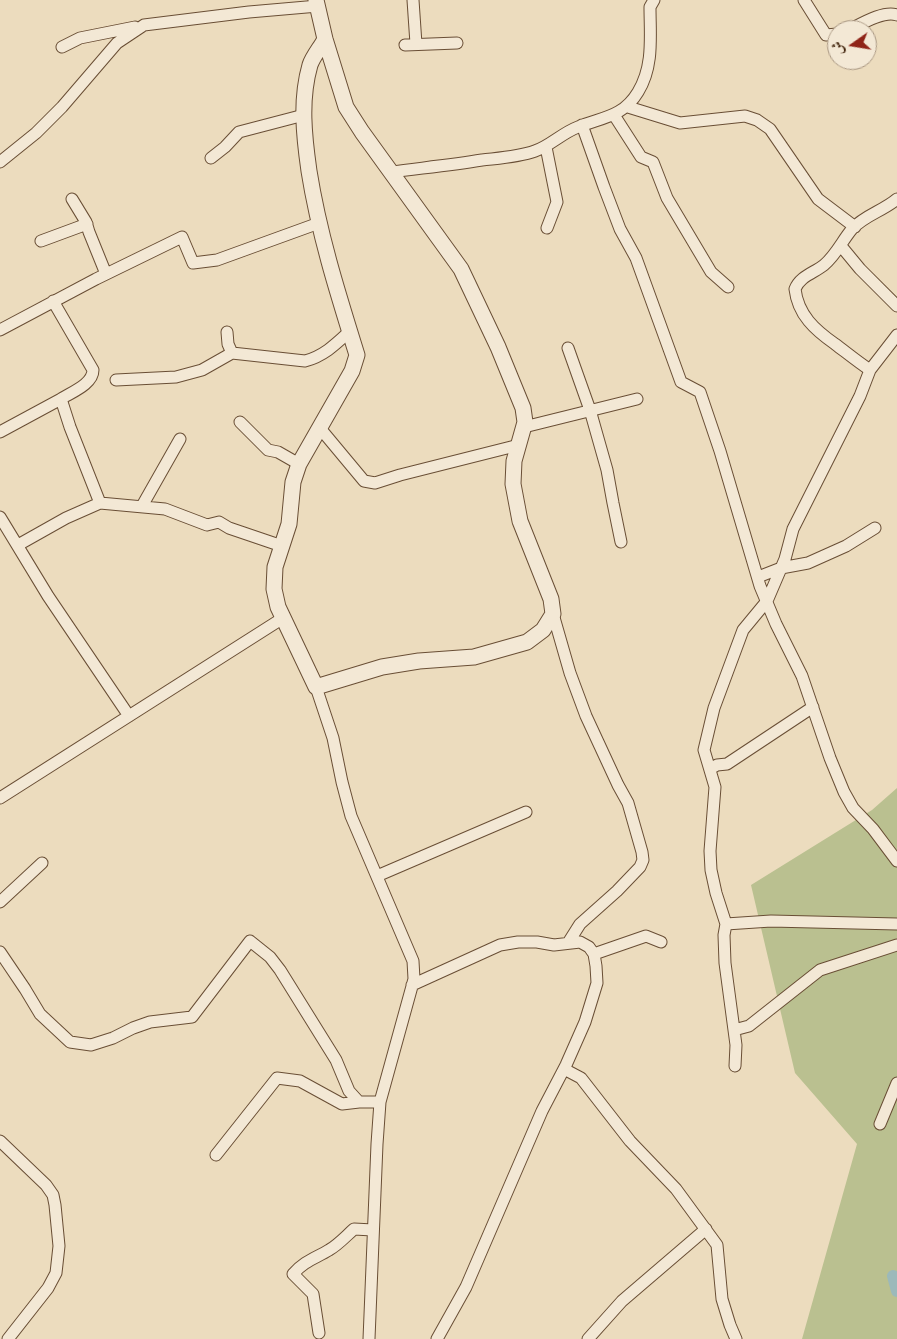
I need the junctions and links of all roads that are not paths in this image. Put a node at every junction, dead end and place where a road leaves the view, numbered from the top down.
1 (413, 0) edge
2 (654, 0) edge
3 (804, 0) edge
4 (317, 3) edge
5 (897, 15) edge
6 (867, 20) edge
7 (144, 25) junction
8 (827, 35) edge
9 (325, 39) junction
10 (457, 44) dead end
11 (62, 47) dead end
12 (628, 106) junction
13 (304, 115) junction
14 (614, 115) junction
15 (582, 125) junction
16 (546, 147) junction
17 (211, 158) dead end
18 (0, 162) edge
19 (391, 172) junction
20 (897, 199) edge
21 (72, 200) dead end
22 (319, 223) junction
23 (87, 224) junction
24 (855, 227) junction
25 (547, 228) dead end
26 (41, 241) dead end
27 (841, 246) junction
28 (106, 274) junction
29 (728, 287) dead end
30 (53, 301) junction
31 (897, 306) edge
32 (0, 330) edge
33 (350, 331) junction
34 (227, 332) dead end
35 (897, 335) edge
36 (568, 348) dead end
37 (232, 353) junction
38 (870, 370) junction
39 (116, 380) dead end
40 (61, 399) junction
41 (637, 399) dead end
42 (590, 410) junction
43 (240, 422) dead end
44 (319, 427) junction
45 (524, 427) junction
46 (0, 432) edge
47 (180, 439) dead end
48 (519, 444) junction
49 (299, 464) junction
50 (100, 504) junction
51 (142, 506) junction
52 (0, 517) edge
53 (875, 528) dead end
54 (622, 542) dead end
55 (18, 546) junction
56 (282, 546) junction
57 (781, 568) junction
58 (758, 577) junction
59 (767, 601) junction
60 (552, 614) junction
61 (283, 618) junction
62 (316, 687) junction
63 (813, 707) junction
64 (129, 716) junction
65 (710, 769) junction
66 (0, 798) edge
67 (526, 812) dead end
68 (897, 861) edge
69 (42, 863) dead end
70 (377, 876) junction
71 (0, 902) edge
72 (726, 924) junction
73 (897, 924) edge
74 (661, 942) dead end
75 (568, 943) junction
76 (897, 945) edge
77 (594, 954) junction
78 (2, 959) edge
79 (412, 985) junction
80 (734, 1030) junction
81 (735, 1066) dead end
82 (564, 1070) junction
83 (897, 1083) edge
84 (359, 1102) junction
85 (380, 1102) junction
86 (880, 1124) dead end
87 (0, 1141) edge
88 (216, 1155) dead end
89 (706, 1229) junction
90 (373, 1230) junction
91 (319, 1333) dead end
92 (8, 1339) edge
93 (369, 1339) edge
94 (437, 1339) edge
95 (588, 1339) edge
96 (736, 1339) edge

1 - 10 street
2 - 12 street
3 - 8 street
4 - 7 street
4 - 9 street
5 - 6 street
7 - 11 street
7 - 18 street
9 - 13 street
9 - 19 street
12 - 14 street
12 - 24 street
13 - 17 street
13 - 22 street
14 - 15 street
14 - 29 street
15 - 16 street
15 - 58 street
16 - 19 street
16 - 25 street
19 - 45 street
20 - 24 street
21 - 23 street
22 - 28 street
22 - 33 street
23 - 26 street
23 - 28 street
24 - 27 street
27 - 31 street
27 - 38 street
28 - 30 street
30 - 32 street
30 - 40 street
33 - 37 street
33 - 44 street
34 - 37 street
35 - 38 street
36 - 42 street
37 - 39 street
38 - 57 street
40 - 46 street
40 - 50 street
41 - 42 street
42 - 45 street
42 - 54 street
43 - 49 street
44 - 48 street
44 - 49 street
45 - 48 street
47 - 51 street
48 - 60 street
49 - 56 street
50 - 51 street
50 - 55 street
51 - 56 street
52 - 55 street
53 - 57 street
55 - 64 street
56 - 61 street
57 - 58 street
57 - 59 street
58 - 59 street
59 - 63 street
59 - 65 street
60 - 62 street
60 - 75 street
61 - 62 street
61 - 64 street
62 - 70 street
63 - 65 street
63 - 68 street
64 - 66 street
65 - 72 street
67 - 70 street
69 - 71 street
70 - 79 street
72 - 73 street
72 - 80 street
74 - 77 street
75 - 77 street
75 - 79 street
76 - 80 street
77 - 82 street
78 - 84 street
79 - 85 street
80 - 81 street
82 - 89 street
82 - 94 street
83 - 86 street
84 - 85 street
84 - 88 street
85 - 90 street
87 - 92 street
89 - 95 street
89 - 96 street
90 - 91 street
90 - 93 street

